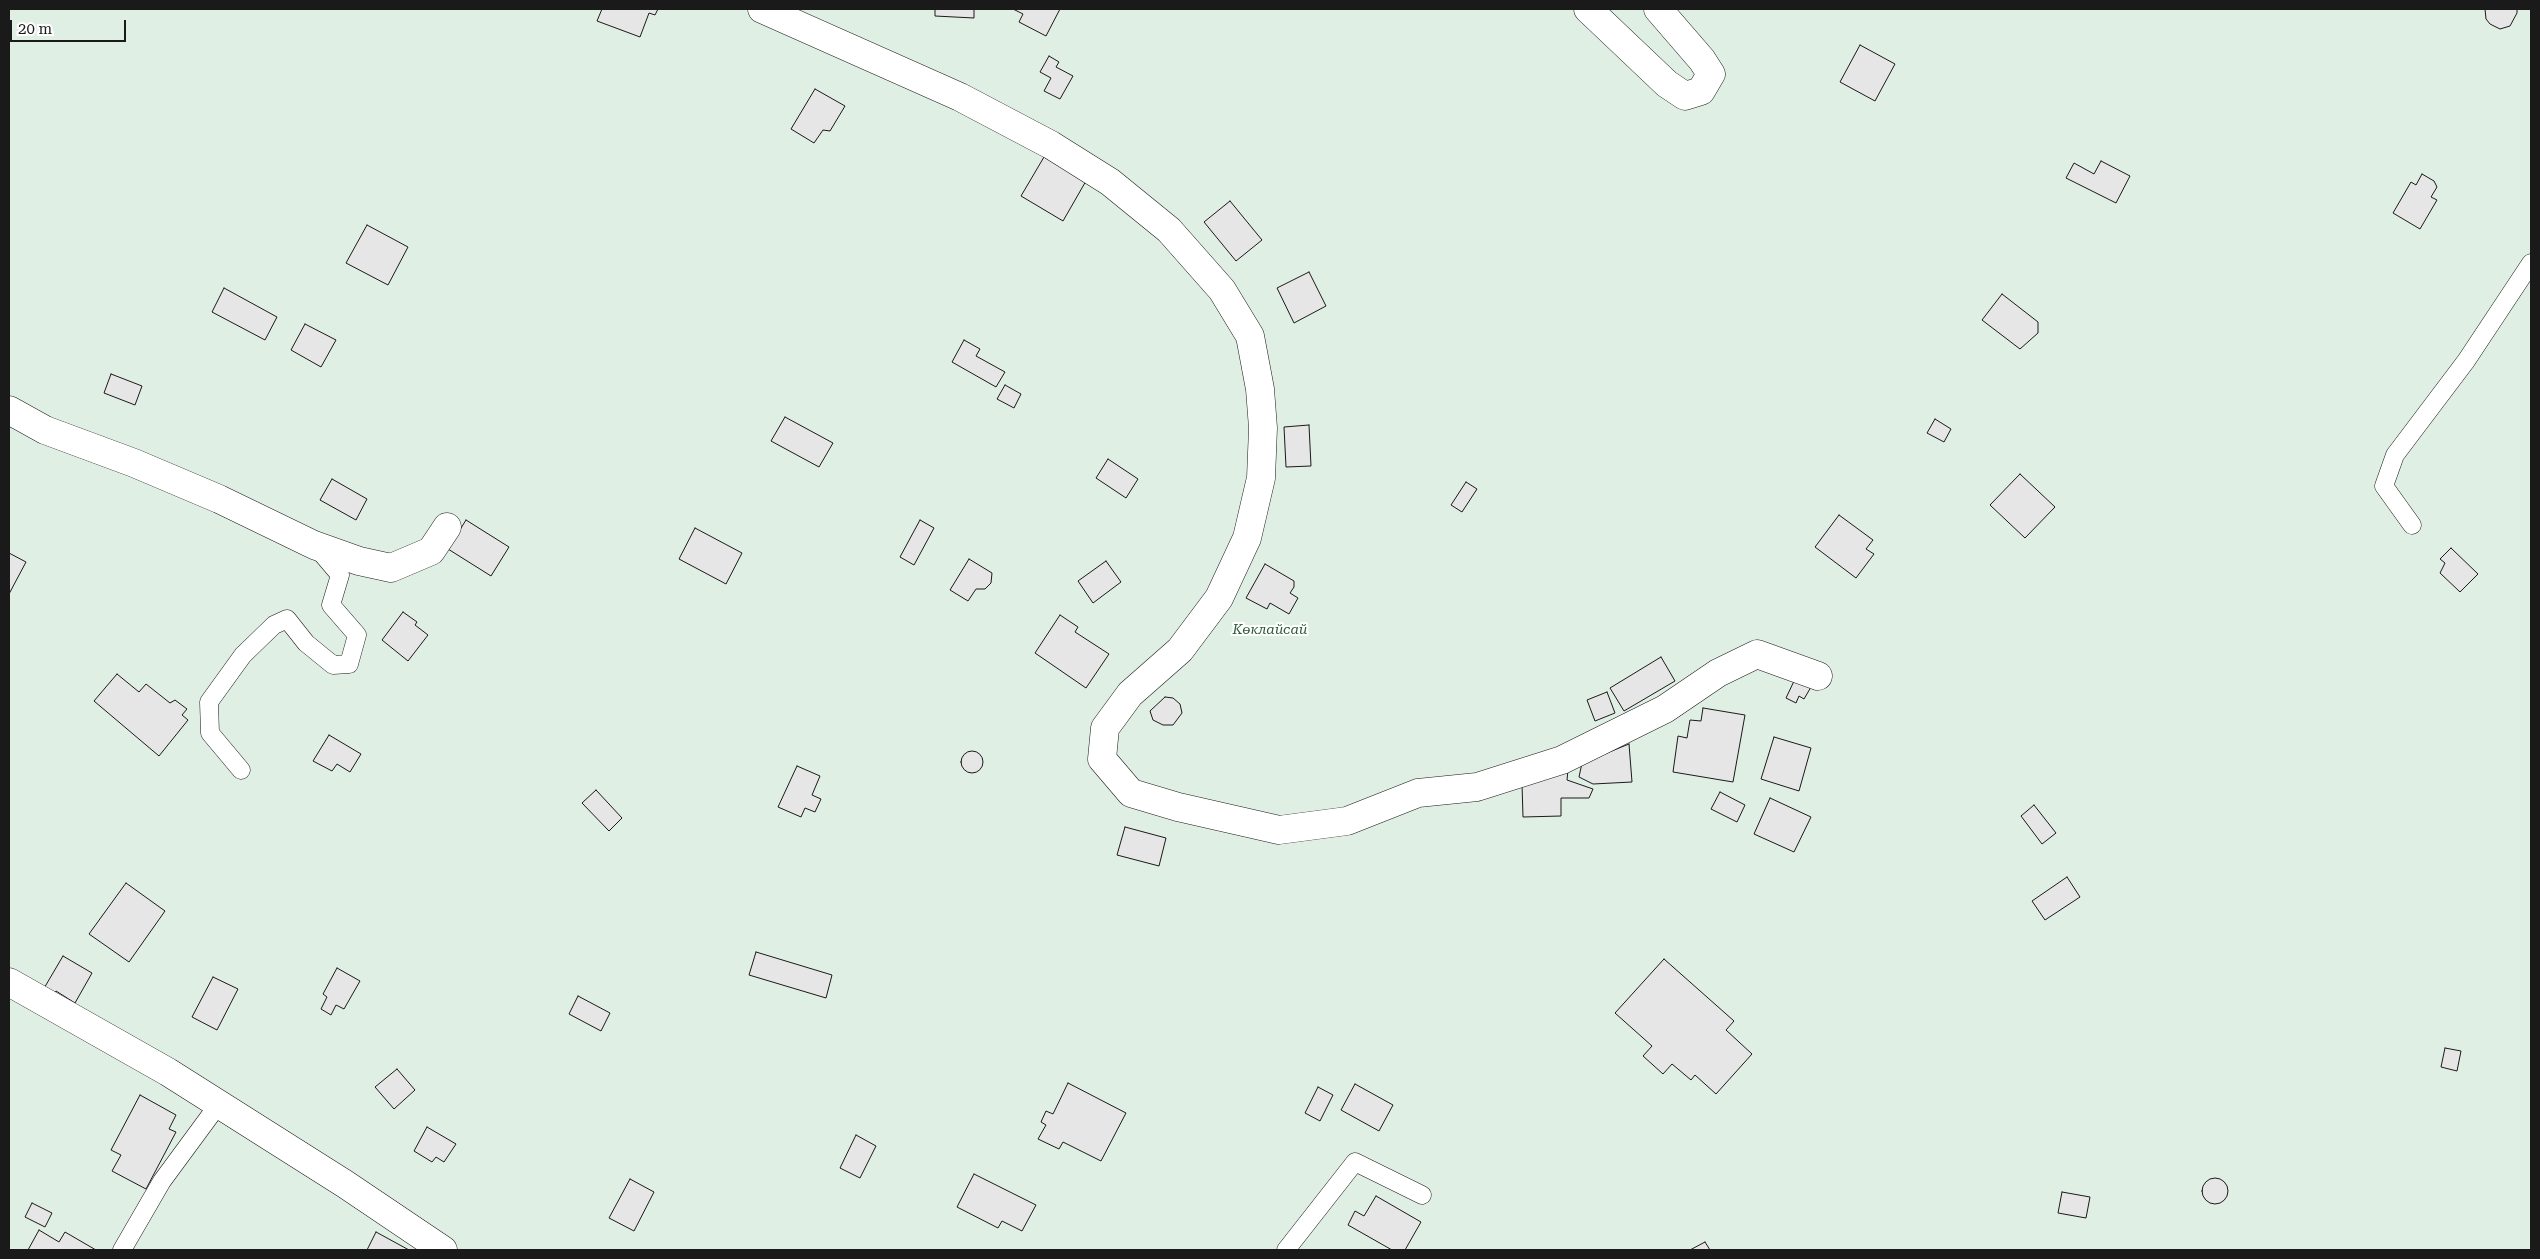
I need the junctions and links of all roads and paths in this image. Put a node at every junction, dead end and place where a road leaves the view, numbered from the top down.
1 (762, 9) edge
2 (1588, 9) edge
3 (1658, 9) edge
4 (2531, 263) edge
5 (9, 410) edge
6 (2412, 526) dead end
7 (447, 527) dead end
8 (314, 545) junction
9 (1818, 676) dead end
10 (241, 770) dead end
11 (9, 982) edge
12 (218, 1105) junction
13 (1422, 1196) dead end
14 (122, 1250) edge
15 (442, 1250) edge
16 (1286, 1250) edge

1 - 9 street
2 - 3 street
4 - 6 lane
5 - 8 street
7 - 8 street
8 - 10 lane
11 - 12 street
12 - 14 lane
12 - 15 street
13 - 16 lane

